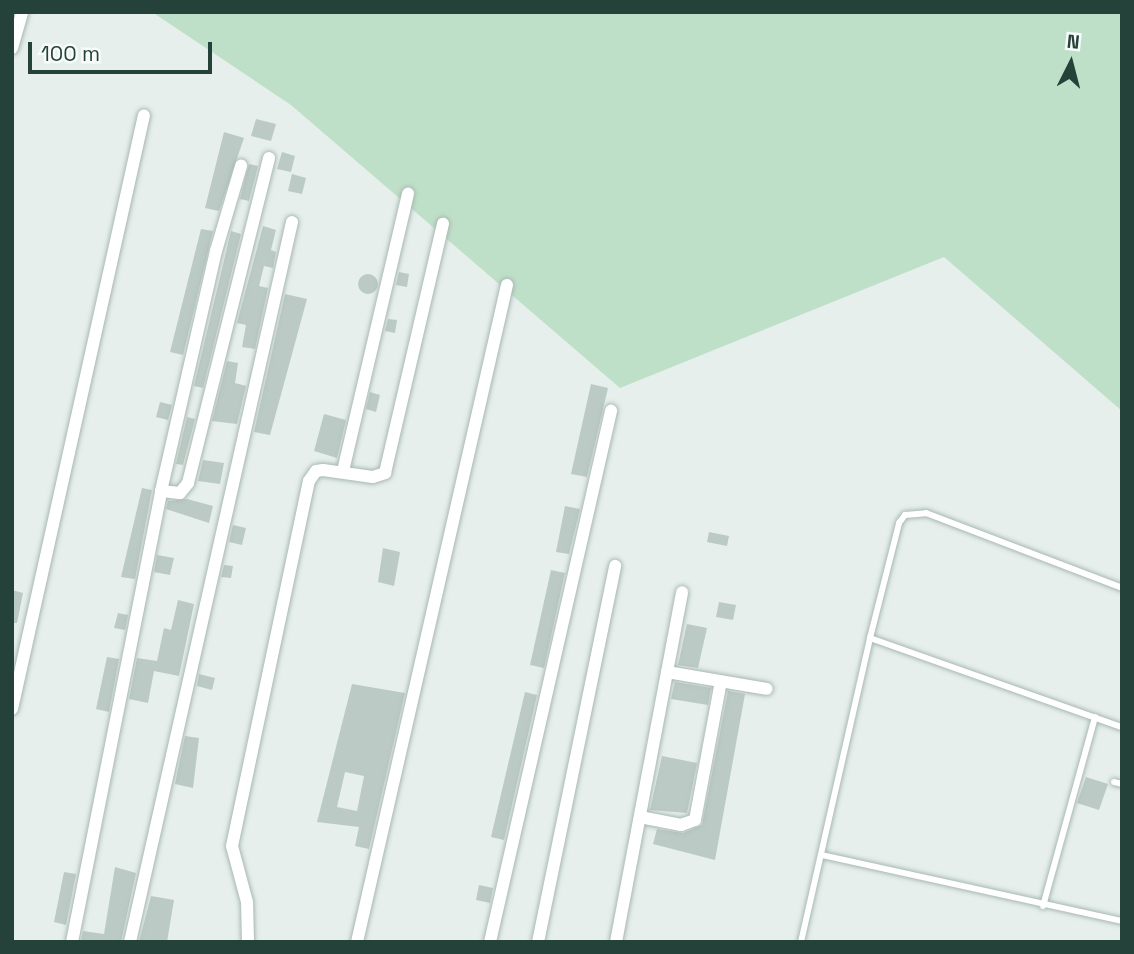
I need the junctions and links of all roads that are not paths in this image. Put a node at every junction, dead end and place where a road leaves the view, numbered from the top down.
1 (22, 12) edge
2 (12, 48) edge
3 (144, 115) dead end
4 (269, 158) dead end
5 (241, 166) dead end
6 (408, 194) dead end
7 (292, 222) dead end
8 (443, 224) dead end
9 (507, 285) dead end
10 (611, 411) dead end
11 (344, 471) junction
12 (161, 491) junction
13 (615, 566) dead end
14 (1122, 588) edge
15 (682, 592) dead end
16 (870, 638) junction
17 (667, 671) junction
18 (721, 681) junction
19 (767, 689) dead end
20 (12, 709) edge
21 (1096, 717) junction
22 (1122, 727) edge
23 (1114, 782) dead end
24 (1122, 784) edge
25 (640, 817) junction
26 (822, 855) junction
27 (1043, 906) junction
28 (1122, 921) edge
29 (72, 942) edge
30 (130, 942) edge
31 (248, 942) edge
32 (357, 942) edge
33 (490, 942) edge
34 (538, 942) edge
35 (615, 942) edge
36 (802, 942) edge

1 - 2 street
3 - 20 street
4 - 12 street
5 - 12 street
6 - 11 street
7 - 30 street
8 - 11 street
9 - 32 street
10 - 33 street
11 - 31 street
12 - 29 street
13 - 34 street
14 - 16 lane
15 - 17 street
16 - 21 lane
16 - 26 lane
17 - 18 street
17 - 25 street
18 - 19 street
18 - 25 street
21 - 22 lane
21 - 27 lane
23 - 24 lane
25 - 35 street
26 - 27 lane
26 - 36 lane
27 - 28 lane

